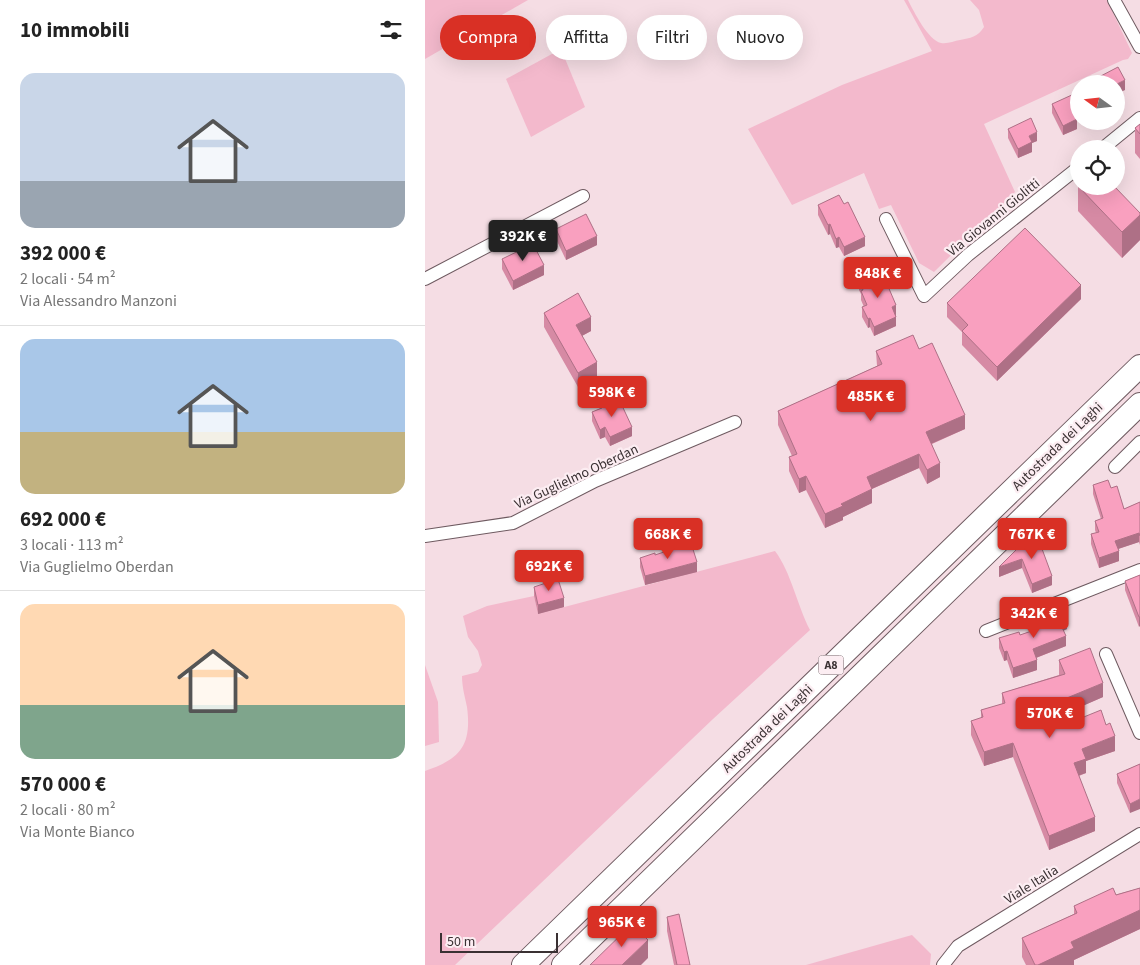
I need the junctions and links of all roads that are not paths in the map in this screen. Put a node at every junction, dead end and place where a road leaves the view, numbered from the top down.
1 (1114, 0) edge
2 (1140, 46) edge
3 (1140, 118) edge
4 (1113, 140) edge
5 (1070, 174) edge
6 (583, 196) dead end
7 (887, 219) dead end
8 (425, 279) edge
9 (1140, 366) edge
10 (1140, 404) edge
11 (735, 422) dead end
12 (1140, 442) edge
13 (1115, 467) dead end
14 (425, 536) edge
15 (1140, 570) edge
16 (986, 631) dead end
17 (1106, 654) dead end
18 (1140, 733) edge
19 (1140, 834) edge
20 (523, 965) edge
21 (563, 965) edge
22 (943, 965) edge

1 - 2 street
3 - 4 street
5 - 7 street, Via Giovanni Giolitti
6 - 8 street
9 - 20 highway, Autostrada dei Laghi / A8
10 - 21 highway, Autostrada dei Laghi / A8
11 - 14 street, Via Guglielmo Oberdan
12 - 13 street
15 - 16 street
17 - 18 street
19 - 22 street, Viale Italia

